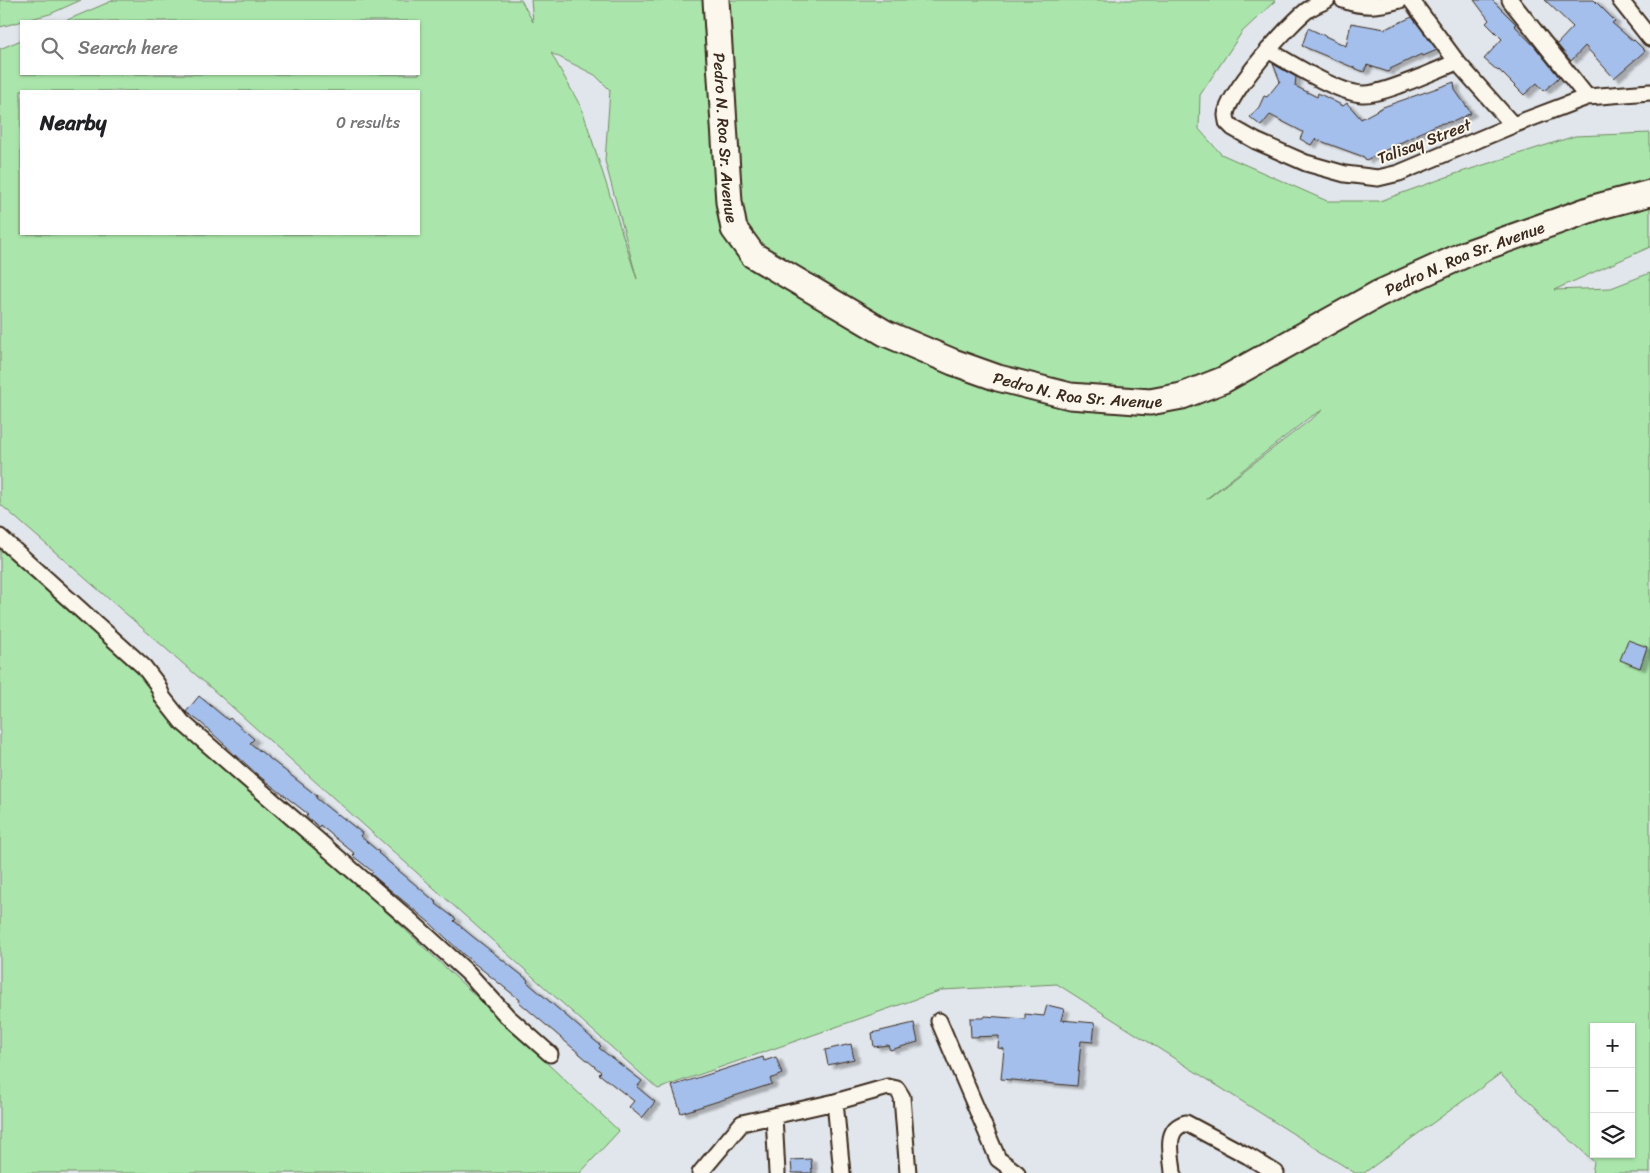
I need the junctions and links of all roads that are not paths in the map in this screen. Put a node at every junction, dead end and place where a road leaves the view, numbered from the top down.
1 (716, 0) edge
2 (1327, 0) edge
3 (1343, 0) edge
4 (1400, 0) edge
5 (1411, 0) edge
6 (1510, 0) edge
7 (1620, 0) edge
8 (1650, 38) edge
9 (1268, 50) junction
10 (1457, 62) junction
11 (1650, 92) edge
12 (1587, 97) junction
13 (1512, 125) junction
14 (1650, 193) edge
15 (0, 537) edge
16 (939, 1021) dead end
17 (550, 1054) dead end
18 (835, 1102) junction
19 (774, 1116) junction
20 (1248, 1156) junction
21 (703, 1171) edge
22 (777, 1173) edge
23 (842, 1173) edge
24 (908, 1173) edge
25 (1017, 1173) edge
26 (1173, 1173) edge
27 (1249, 1173) edge
28 (1276, 1173) edge

1 - 14 main road, Pedro N. Roa Sr. Avenue
2 - 9 street, Talisay Street
3 - 4 street
5 - 10 street
6 - 12 street
7 - 8 street
9 - 10 street
9 - 13 street, Talisay Street
10 - 13 street
11 - 12 street, Talisay Street
12 - 13 street, Talisay Street
15 - 17 street
16 - 25 street
18 - 19 street
18 - 23 street
18 - 24 street
19 - 21 street
19 - 22 street
20 - 26 street
20 - 27 street
20 - 28 street

